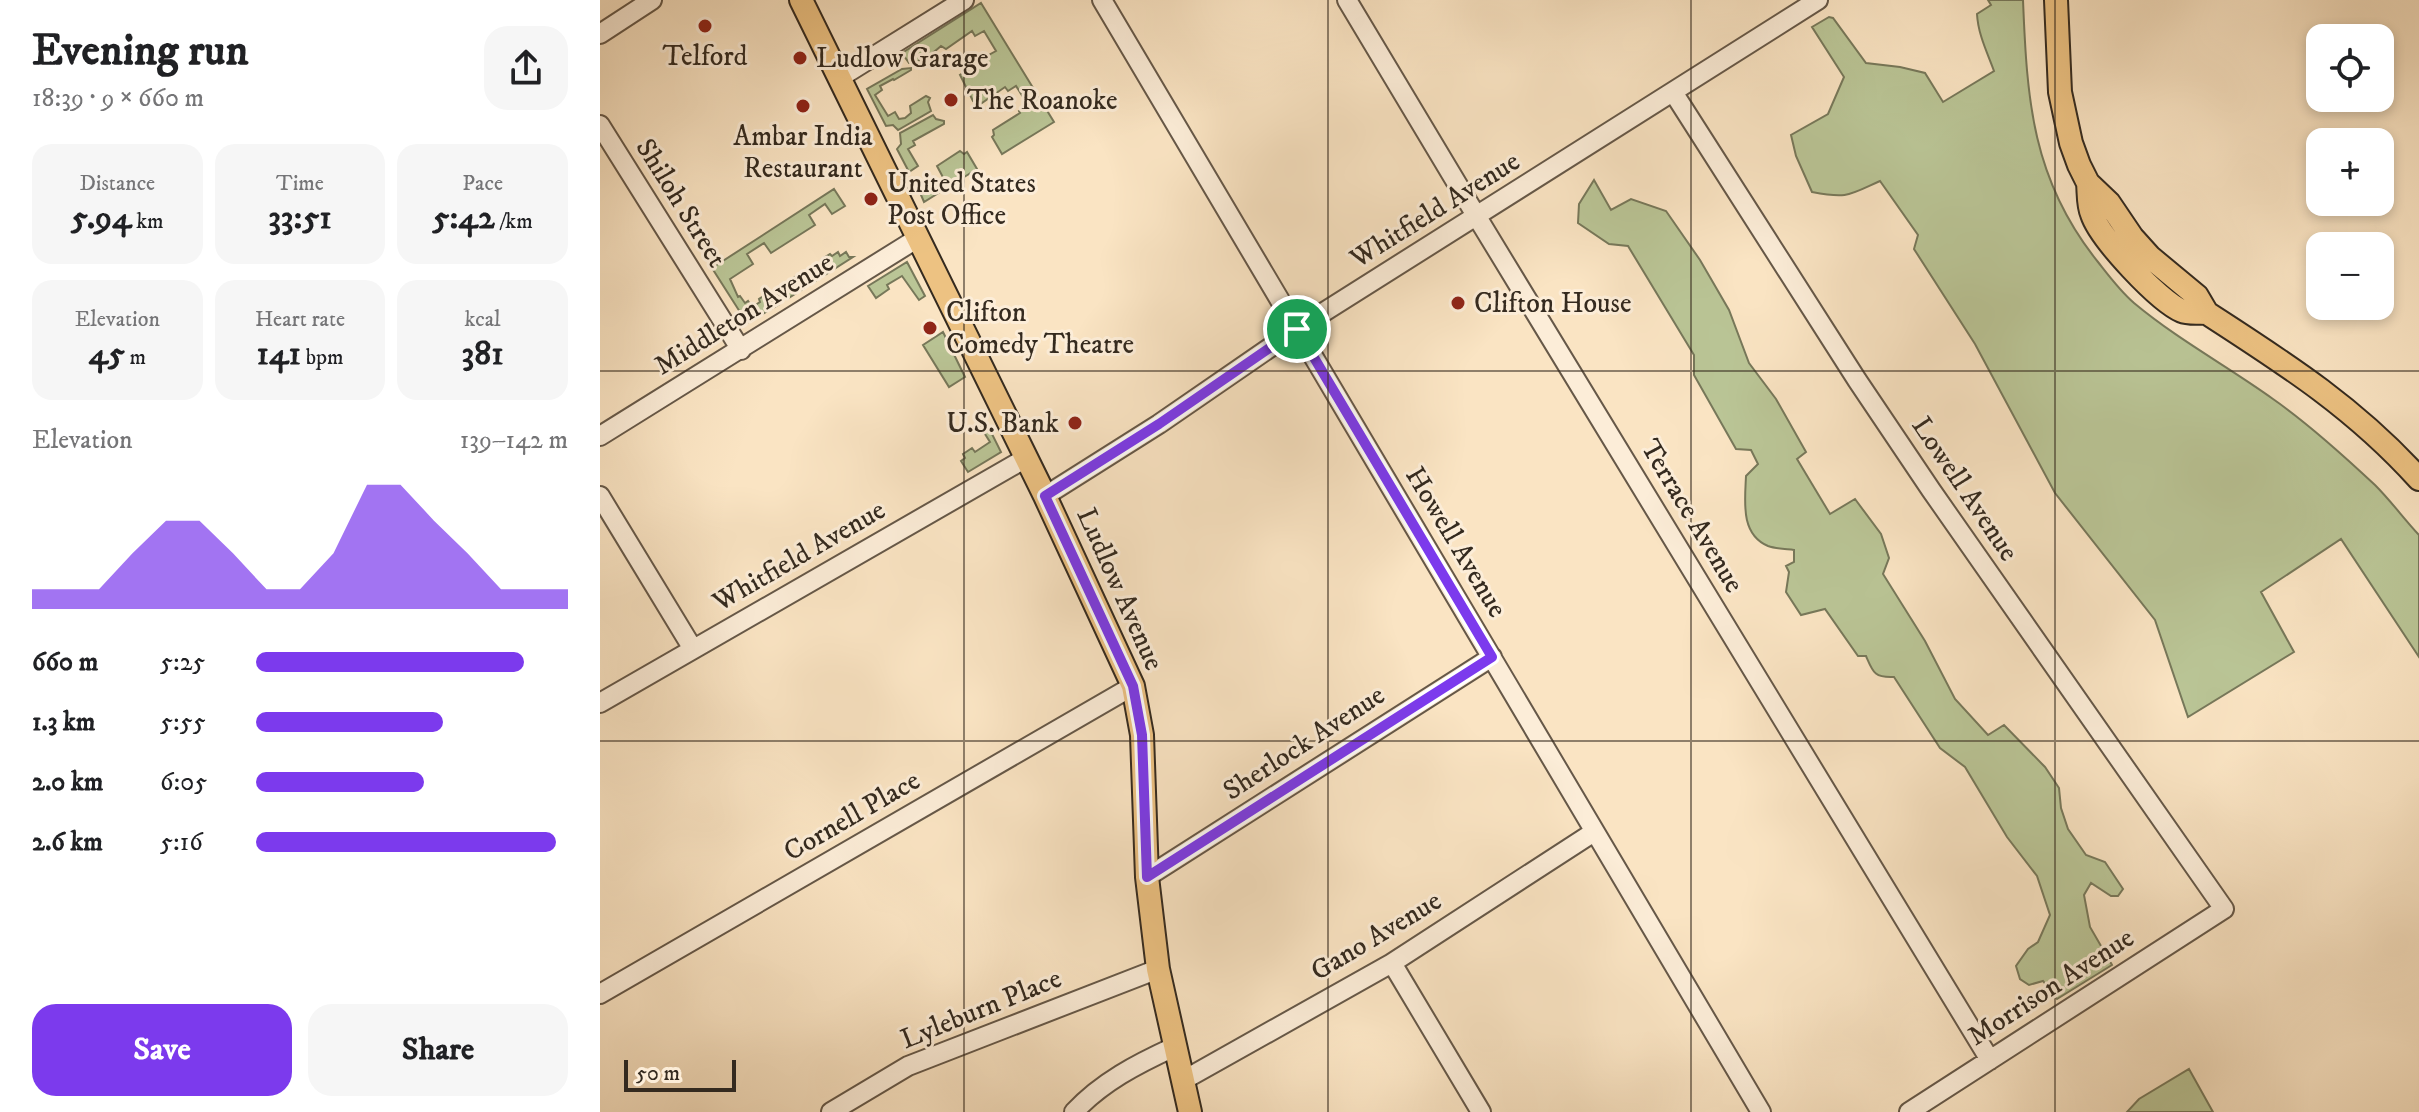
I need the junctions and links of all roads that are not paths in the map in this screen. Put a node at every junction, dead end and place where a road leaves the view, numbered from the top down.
1 (652, 0) edge
2 (801, 0) edge
3 (964, 0) edge
4 (1102, 0) edge
5 (1347, 0) edge
6 (1818, 0) edge
7 (2056, 0) edge
8 (600, 34) edge
9 (839, 78) junction
10 (1673, 92) junction
11 (600, 125) edge
12 (1477, 217) junction
13 (918, 238) junction
14 (1297, 329) junction
15 (741, 350) junction
16 (600, 436) edge
17 (1026, 458) junction
18 (2419, 479) edge
19 (600, 496) edge
20 (1045, 496) junction
21 (693, 649) junction
22 (1492, 657) junction
23 (1133, 686) junction
24 (600, 703) edge
25 (1594, 832) junction
26 (1147, 877) junction
27 (2224, 909) joint
28 (1392, 963) junction
29 (1158, 969) junction
30 (600, 994) edge
31 (1174, 1047) junction
32 (1990, 1060) junction
33 (1182, 1081) junction
34 (831, 1112) edge
35 (1074, 1112) edge
36 (1190, 1112) edge
37 (1481, 1112) edge
38 (1761, 1112) edge
39 (1909, 1112) edge

1 - 8 street
2 - 9 main road, Ludlow Avenue
3 - 9 street
4 - 14 street, Howell Avenue
5 - 12 street, Terrace Avenue
6 - 10 street, Whitfield Avenue
7 - 18 main road
9 - 13 main road, Ludlow Avenue
10 - 12 street, Whitfield Avenue
10 - 27 street, Lowell Avenue
11 - 15 street, Shiloh Street
12 - 14 street, Whitfield Avenue
12 - 32 street, Terrace Avenue
13 - 15 street, Middleton Avenue
13 - 17 main road, Ludlow Avenue
14 - 20 street, Whitfield Avenue
14 - 22 street, Howell Avenue
15 - 16 street, Middleton Avenue
17 - 20 main road, Ludlow Avenue
17 - 21 street, Whitfield Avenue
19 - 21 street
20 - 23 main road, Ludlow Avenue
21 - 24 street, Whitfield Avenue
22 - 25 street, Howell Avenue
22 - 26 street, Sherlock Avenue
23 - 26 main road, Ludlow Avenue
23 - 30 street, Cornell Place
25 - 28 street, Gano Avenue
25 - 38 street, Howell Avenue
26 - 29 main road, Ludlow Avenue
27 - 32 street, Morrison Avenue
28 - 33 street, Gano Avenue
28 - 37 street
29 - 31 main road, Ludlow Avenue
29 - 34 street, Lyleburn Place
31 - 33 main road, Ludlow Avenue
31 - 35 street
32 - 39 street, Morrison Avenue
33 - 36 main road, Ludlow Avenue

